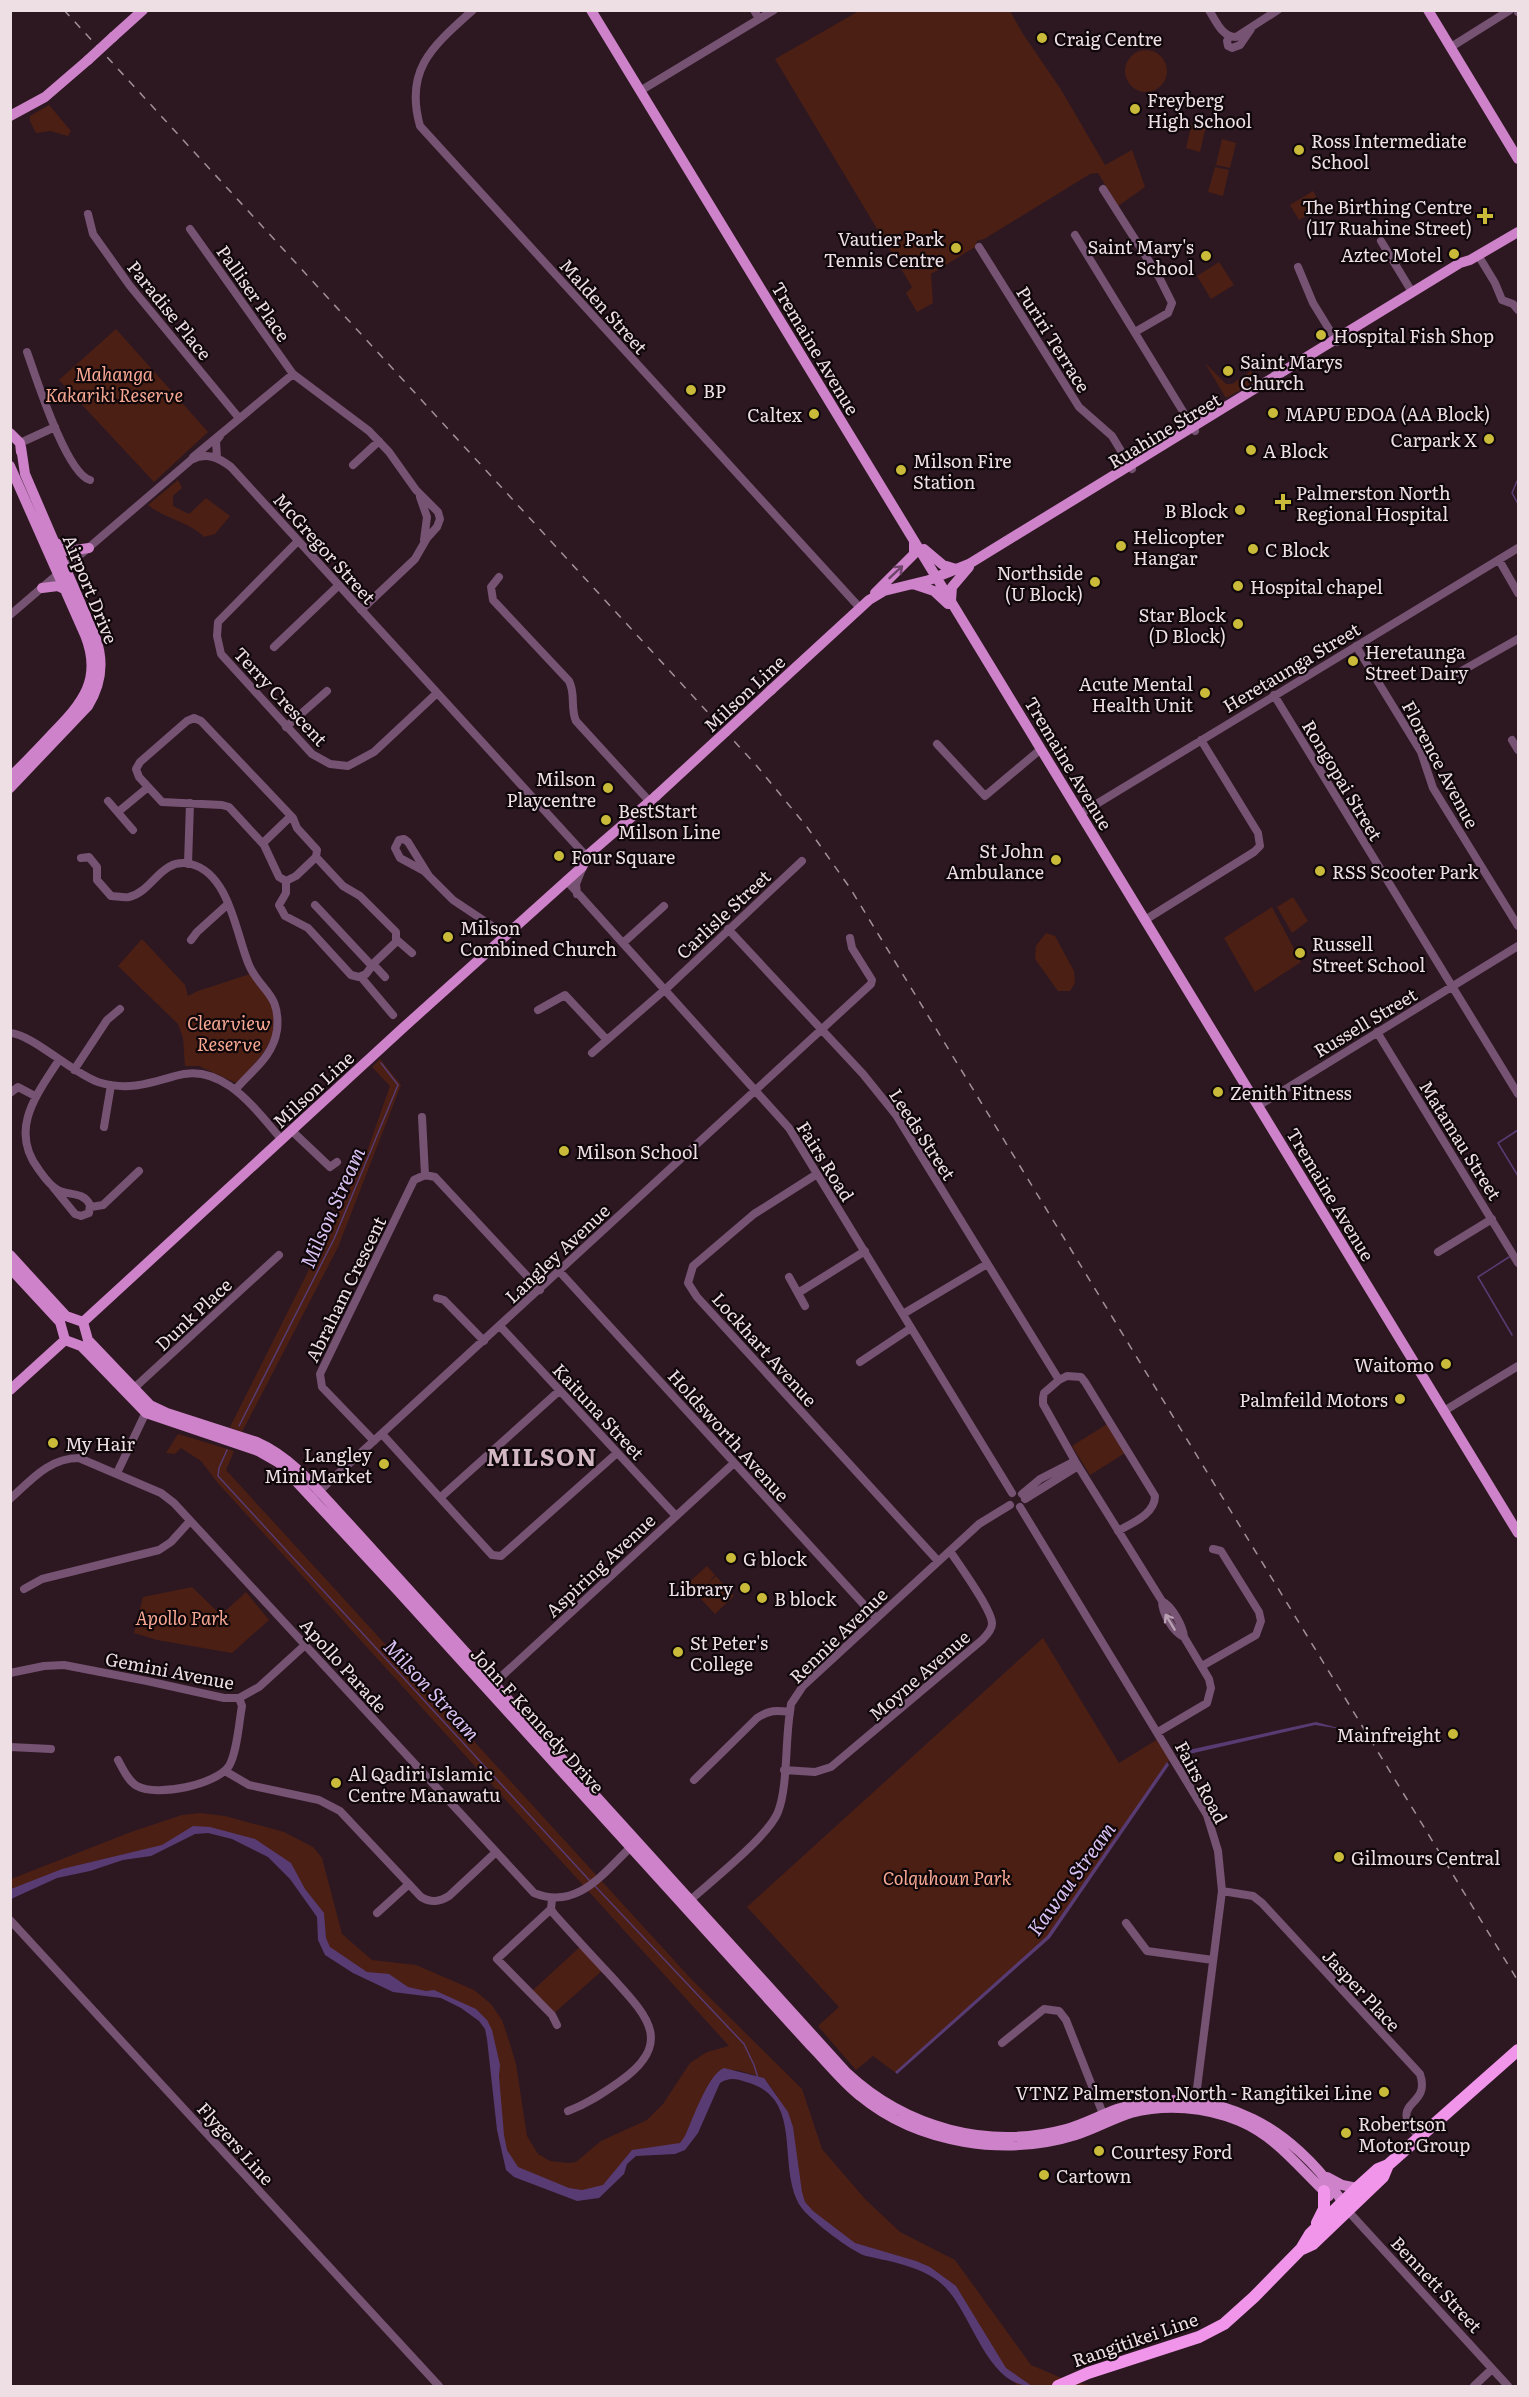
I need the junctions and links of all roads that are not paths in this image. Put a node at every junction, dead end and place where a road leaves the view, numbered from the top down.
1 (143, 10) edge
2 (472, 10) edge
3 (591, 10) edge
4 (754, 10) edge
5 (774, 10) edge
6 (1209, 10) edge
7 (1278, 10) edge
8 (1428, 10) edge
9 (1510, 10) edge
10 (759, 19) junction
11 (1451, 47) junction
12 (640, 91) junction
13 (10, 116) edge
14 (1518, 159) edge
15 (1103, 189) dead end
16 (88, 214) dead end
17 (190, 229) dead end
18 (1518, 232) edge
19 (1075, 235) dead end
20 (1381, 241) dead end
21 (979, 247) dead end
22 (1474, 257) junction
23 (1298, 267) dead end
24 (1413, 292) junction
25 (1518, 310) edge
26 (1135, 332) junction
27 (1337, 341) junction
28 (27, 352) dead end
29 (293, 374) junction
30 (239, 418) junction
31 (55, 427) junction
32 (1193, 428) junction
33 (220, 435) junction
34 (16, 440) edge
35 (379, 441) junction
36 (217, 458) junction
37 (191, 460) junction
38 (10, 461) edge
39 (353, 465) dead end
40 (10, 466) edge
41 (1130, 467) junction
42 (90, 480) dead end
43 (416, 490) junction
44 (912, 537) junction
45 (298, 541) junction
46 (55, 543) junction
47 (423, 545) junction
48 (89, 548) junction
49 (1518, 548) edge
50 (981, 557) junction
51 (1499, 560) junction
52 (958, 569) junction
53 (62, 571) junction
54 (499, 576) dead end
55 (936, 577) junction
56 (339, 585) junction
57 (907, 585) junction
58 (42, 588) junction
59 (64, 589) junction
60 (1518, 592) edge
61 (864, 604) junction
62 (954, 607) junction
63 (361, 610) junction
64 (10, 615) edge
65 (964, 622) junction
66 (1518, 639) edge
67 (1356, 646) junction
68 (274, 647) dead end
69 (1458, 673) dead end
70 (327, 691) dead end
71 (437, 693) junction
72 (1274, 695) junction
73 (286, 727) junction
74 (1201, 740) junction
75 (1512, 740) dead end
76 (937, 744) dead end
77 (1041, 749) junction
78 (1518, 750) edge
79 (10, 777) edge
80 (10, 788) edge
81 (147, 788) junction
82 (653, 799) junction
83 (108, 801) dead end
84 (190, 803) junction
85 (118, 812) junction
86 (1080, 814) junction
87 (291, 816) junction
88 (132, 830) dead end
89 (263, 843) junction
90 (316, 857) junction
91 (81, 858) dead end
92 (802, 861) dead end
93 (585, 862) junction
94 (188, 864) junction
95 (429, 876) junction
96 (286, 880) junction
97 (566, 880) junction
98 (577, 894) junction
99 (228, 904) junction
100 (315, 905) dead end
101 (664, 906) dead end
102 (1145, 920) junction
103 (1518, 926) edge
104 (728, 929) junction
105 (503, 937) junction
106 (850, 938) dead end
107 (191, 940) dead end
108 (397, 940) junction
109 (623, 943) junction
110 (1518, 946) edge
111 (412, 953) dead end
112 (373, 965) junction
113 (361, 977) junction
114 (385, 977) dead end
115 (1453, 987) junction
116 (665, 990) junction
117 (120, 1009) dead end
118 (538, 1010) dead end
119 (393, 1016) dead end
120 (822, 1030) junction
121 (1377, 1032) junction
122 (10, 1033) edge
123 (607, 1040) junction
124 (592, 1053) dead end
125 (58, 1060) junction
126 (74, 1070) junction
127 (111, 1085) junction
128 (236, 1089) junction
129 (756, 1091) junction
130 (10, 1093) edge
131 (1518, 1094) edge
132 (36, 1096) junction
133 (1258, 1106) junction
134 (422, 1117) dead end
135 (104, 1127) dead end
136 (292, 1131) junction
137 (282, 1140) junction
138 (337, 1162) dead end
139 (139, 1171) dead end
140 (818, 1174) junction
141 (425, 1175) junction
142 (53, 1187) junction
143 (91, 1207) junction
144 (1492, 1219) junction
145 (865, 1251) junction
146 (1438, 1252) dead end
147 (10, 1255) edge
148 (279, 1255) dead end
149 (1518, 1263) edge
150 (987, 1264) junction
151 (10, 1268) edge
152 (560, 1272) junction
153 (789, 1277) dead end
154 (540, 1290) junction
155 (798, 1293) junction
156 (437, 1298) dead end
157 (805, 1306) dead end
158 (903, 1314) junction
159 (81, 1325) junction
160 (500, 1326) junction
161 (911, 1328) junction
162 (68, 1337) junction
163 (484, 1341) junction
164 (860, 1362) dead end
165 (1518, 1366) edge
166 (1059, 1380) junction
167 (10, 1390) edge
168 (559, 1390) junction
169 (130, 1392) junction
170 (148, 1409) junction
171 (1444, 1411) junction
172 (382, 1434) junction
173 (374, 1441) junction
174 (617, 1453) junction
175 (734, 1463) junction
176 (1076, 1464) junction
177 (117, 1473) junction
178 (1012, 1493) junction
179 (315, 1494) junction
180 (1023, 1496) junction
181 (441, 1497) junction
182 (10, 1499) edge
183 (1010, 1505) junction
184 (1020, 1508) junction
185 (676, 1516) junction
186 (190, 1521) junction
187 (1118, 1531) junction
188 (1518, 1533) edge
189 (1213, 1549) dead end
190 (950, 1551) junction
191 (938, 1561) junction
192 (24, 1589) dead end
193 (876, 1618) junction
194 (305, 1645) junction
195 (1202, 1666) junction
196 (10, 1673) edge
197 (490, 1686) junction
198 (239, 1698) junction
199 (789, 1712) junction
200 (1158, 1732) junction
201 (10, 1747) edge
202 (51, 1749) dead end
203 (118, 1760) dead end
204 (784, 1770) junction
205 (225, 1771) junction
206 (694, 1780) dead end
207 (634, 1844) junction
208 (495, 1853) junction
209 (409, 1884) junction
210 (1222, 1891) junction
211 (552, 1899) junction
212 (687, 1902) junction
213 (551, 1909) junction
214 (377, 1913) dead end
215 (10, 1920) edge
216 (1126, 1923) dead end
217 (1213, 1960) junction
218 (557, 2025) dead end
219 (1002, 2043) dead end
220 (1518, 2050) edge
221 (1194, 2105) junction
222 (568, 2111) dead end
223 (1105, 2119) junction
224 (1419, 2137) junction
225 (1295, 2154) junction
226 (1388, 2165) junction
227 (1315, 2167) junction
228 (1357, 2188) junction
229 (1324, 2192) junction
230 (1345, 2207) junction
231 (1310, 2234) junction
232 (1301, 2249) junction
233 (1492, 2369) junction
234 (439, 2386) edge
235 (1058, 2386) edge
236 (1474, 2386) edge
237 (1508, 2386) edge

1 - 13 main road, bridge
2 - 61 street, Malden Street
3 - 12 main road, Tremaine Avenue
4 - 10 street
5 - 10 street
6 - 7 street
8 - 11 main road
9 - 11 street
10 - 12 street
11 - 14 main road
12 - 44 main road, Tremaine Avenue
15 - 26 street
16 - 30 street, Paradise Place
17 - 29 street, Palliser Place
18 - 22 main road, Ruahine Street
19 - 26 street
20 - 24 street
21 - 41 street, Puriri Terrace
22 - 24 main road, Ruahine Street
22 - 25 street
22 - 27 main road, Ruahine Street
23 - 27 street
24 - 27 main road, Ruahine Street
26 - 32 street
27 - 32 main road, Ruahine Street
28 - 31 street
29 - 30 street
29 - 35 street, Palliser Place
30 - 33 street
31 - 34 street
31 - 42 street
32 - 41 main road, Ruahine Street
33 - 36 street
33 - 37 street
34 - 38 main road
34 - 46 main road, Airport Drive
35 - 39 street
35 - 43 street, Palliser Place
36 - 37 street
36 - 45 street, McGregor Street
37 - 48 street
40 - 53 main road, Airport Drive
41 - 50 main road, Ruahine Street
43 - 47 street
43 - 47 street
44 - 52 main road
44 - 55 main road, Tremaine Avenue
61 -> 44 main road
45 - 56 street, McGregor Street
45 - 73 street, Terry Crescent
46 - 48 main road
46 - 53 main road, Airport Drive
47 - 63 street
48 - 53 street
49 - 51 street, Heretaunga Street
50 - 52 main road, Ruahine Street
50 - 62 main road
51 - 60 street
51 - 67 street, Heretaunga Street
52 - 55 main road, Ruahine Street
53 - 58 street
53 - 59 main road, Airport Drive
53 - 80 main road, Airport Drive
54 - 82 street
55 - 57 main road, Milson Line
55 - 62 main road, Tremaine Avenue
56 - 63 street, McGregor Street
56 - 68 street
57 - 61 main road, Milson Line
57 - 65 main road
58 - 59 main road
58 - 64 street
59 - 79 main road, Airport Drive
61 - 82 main road, Milson Line, bridge
62 - 65 main road, Tremaine Avenue
63 - 71 street, McGregor Street
65 - 77 main road, Tremaine Avenue
66 - 69 street
67 - 72 street, Heretaunga Street
67 - 103 street, Florence Avenue
70 - 73 street
71 - 73 street, Terry Crescent
71 - 93 street, McGregor Street
72 - 74 street, Heretaunga Street
72 - 115 street, Rongopai Street
74 - 86 street, Heretaunga Street
74 - 102 street
75 - 78 street
76 - 77 street
77 - 86 main road, Tremaine Avenue
81 - 84 street
81 - 85 street
81 - 87 street
82 - 93 main road, Milson Line
83 - 85 street
84 - 89 street
84 - 94 street
85 - 88 street
86 - 102 main road, Tremaine Avenue
87 - 89 street
87 - 90 street
89 - 96 street
90 - 96 street
90 - 108 street
91 - 94 street
92 - 104 street, Carlisle Street
93 - 97 main road, Milson Line
93 - 98 street
94 - 99 street
95 - 95 street
95 - 105 street
96 - 113 street
97 - 98 street, Fairs Road
97 - 105 main road, Milson Line
98 - 109 street, Fairs Road
99 - 107 street
99 - 128 street
100 - 112 street
101 - 109 street
102 - 133 main road, Tremaine Avenue
104 - 116 street, Carlisle Street
104 - 120 street, Leeds Street
105 - 136 main road, Milson Line
106 - 120 street, Langley Avenue
108 - 111 street
108 - 112 street
109 - 116 street, Fairs Road
110 - 115 street, Russell Street
112 - 113 street
112 - 114 street
113 - 119 street
115 - 121 street, Russell Street
115 - 131 street, Rongopai Street
116 - 123 street, Carlisle Street
116 - 129 street, Fairs Road
117 - 126 street
118 - 123 street
120 - 129 street, Langley Avenue
120 - 150 street, Leeds Street
121 - 133 street, Russell Street
121 - 144 street, Matamau Street
122 - 125 street
123 - 124 street, Carlisle Street
125 - 126 street
125 - 132 street
126 - 127 street
127 - 128 street
127 - 135 street
128 - 137 street
129 - 140 street, Fairs Road
129 - 152 street, Langley Avenue
130 - 132 street
132 - 142 street
133 - 171 main road, Tremaine Avenue
134 - 141 street
136 - 137 main road, Milson Line
136 - 138 street
137 - 159 main road, Milson Line
139 - 143 street
140 - 145 street, Fairs Road
140 - 191 street, Lockhart Avenue
141 - 154 street
141 - 173 street, Abraham Crescent
142 - 143 street
142 - 143 street
144 - 146 street
144 - 149 street, Matamau Street
145 - 155 street
145 - 158 street, Fairs Road
147 - 159 main road
148 - 169 street, Dunk Place
150 - 158 street
150 - 166 street, Leeds Street
151 - 162 main road
152 - 154 street, Langley Avenue
152 - 175 street, Holdsworth Avenue
153 - 155 street
154 - 160 street, Langley Avenue
155 - 157 street
156 - 163 street
158 - 161 street, Fairs Road
159 - 162 main road
159 - 162 main road
159 - 169 main road, John F Kennedy Drive
160 - 163 street, Langley Avenue
160 - 168 street, Kaituna Street
161 - 164 street
161 - 178 street, Fairs Road
162 - 167 main road
162 - 169 main road, John F Kennedy Drive
163 - 172 street, Langley Avenue
165 - 171 street
166 - 176 street
166 - 187 street
168 - 174 street, Kaituna Street
168 - 181 street
169 - 170 main road, John F Kennedy Drive
170 - 177 street
170 - 179 main road, John F Kennedy Drive
171 - 188 main road, Tremaine Avenue
172 - 173 street, Langley Avenue
172 - 181 street
173 - 179 street, Langley Avenue
174 - 181 street
174 - 185 street, Kaituna Street
175 - 185 street, Aspiring Avenue
175 - 193 street, Holdsworth Avenue
176 - 180 street
176 - 187 street
177 - 182 street, Apollo Parade
177 - 186 street, Apollo Parade
178 - 180 street
178 - 183 street
179 - 197 main road, John F Kennedy Drive
180 - 184 street
183 - 184 street
183 - 190 street, Rennie Avenue
184 - 200 street, Fairs Road
185 - 197 street, Aspiring Avenue
186 - 192 street
186 - 194 street, Apollo Parade
187 - 195 street
189 - 195 street
190 - 191 street, Rennie Avenue
190 - 204 street, Moyne Avenue
191 - 193 street, Rennie Avenue
193 - 199 street, Rennie Avenue
194 - 198 street, Gemini Avenue
194 - 208 street, Apollo Parade
195 - 200 street
196 - 198 street, Gemini Avenue
197 - 207 main road, John F Kennedy Drive
198 - 205 street
199 - 204 street, Rennie Avenue
199 - 206 street
200 - 210 street, Fairs Road
201 - 202 street
203 - 205 street
204 - 212 street, Rennie Avenue
205 - 209 street
207 - 211 street
207 - 212 main road, John F Kennedy Drive
208 - 209 street
208 - 211 street, Apollo Parade
209 - 214 street
210 - 217 street, Fairs Road
210 - 224 street, Jasper Place
211 - 213 street
212 - 223 main road, John F Kennedy Drive
213 - 218 street
213 - 222 street
215 - 234 street, Flygers Line
216 - 217 street
217 - 221 street, Fairs Road
219 - 223 street
220 - 224 highway, Rangitikei Line
221 - 223 main road, John F Kennedy Drive
221 - 225 main road, John F Kennedy Drive
224 - 226 highway, Rangitikei Line
225 - 227 main road, John F Kennedy Drive
225 - 229 main road, John F Kennedy Drive
226 - 228 highway, Rangitikei Line
226 - 230 highway, Rangitikei Line
227 - 228 main road
227 - 230 main road, John F Kennedy Drive
228 - 230 highway, Rangitikei Line
229 - 230 main road, John F Kennedy Drive
229 - 231 highway
230 - 231 highway, Rangitikei Line
230 - 232 highway, Rangitikei Line
230 - 233 street, Bennett Street
231 - 232 highway, Rangitikei Line
232 - 235 highway, Rangitikei Line
233 - 236 street
233 - 237 street, Bennett Street

